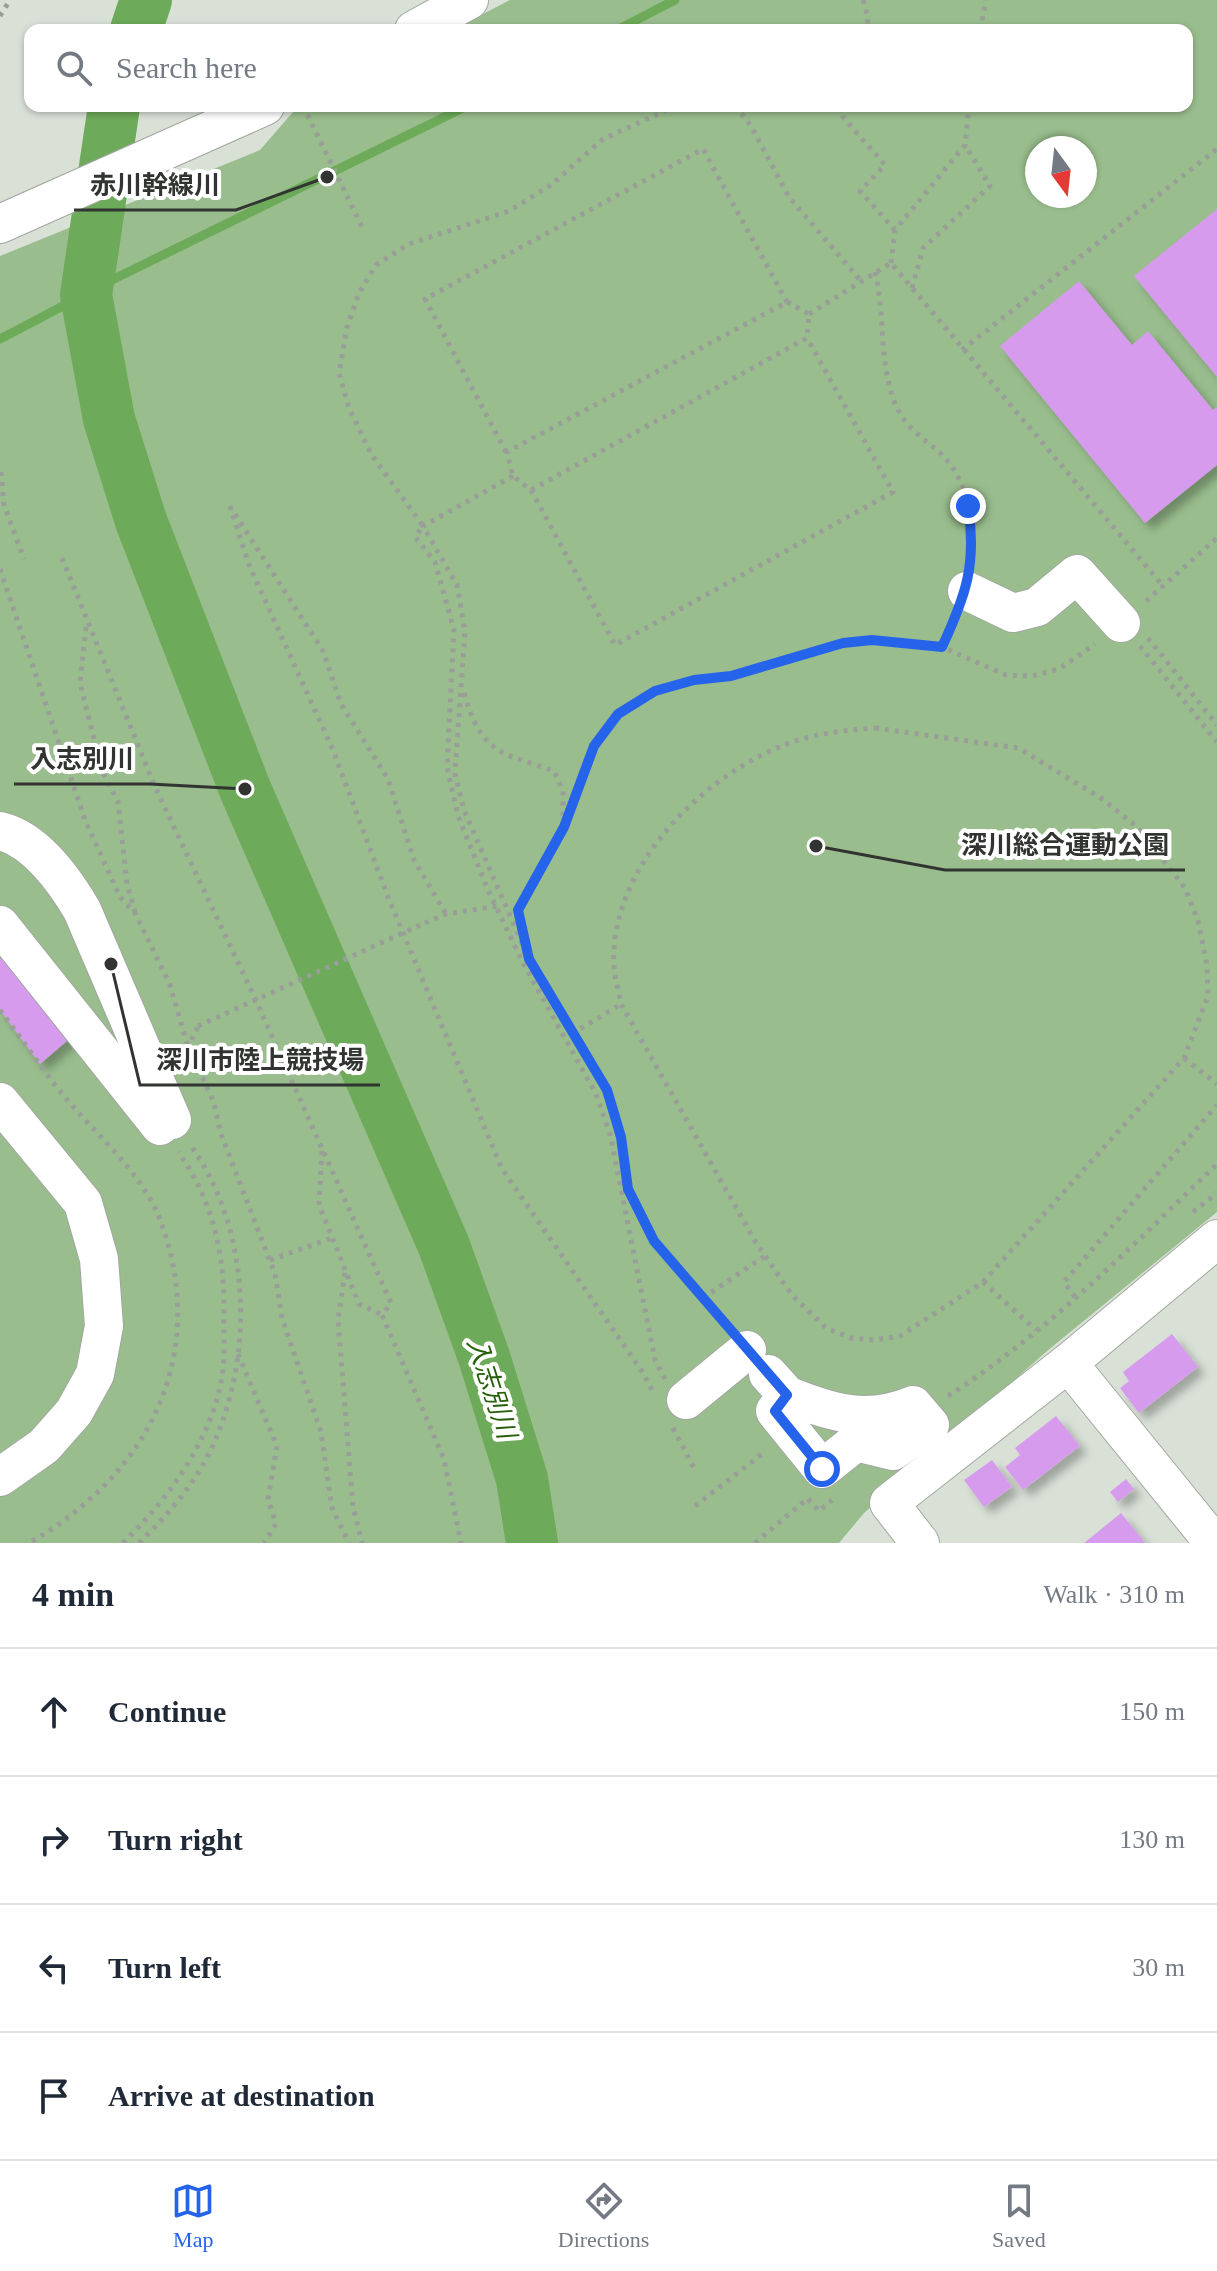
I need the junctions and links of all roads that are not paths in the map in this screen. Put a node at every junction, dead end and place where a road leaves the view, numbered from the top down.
1 (469, 0) edge
2 (425, 24) edge
3 (251, 112) edge
4 (0, 224) edge
5 (967, 591) road end
6 (1126, 619) road end
7 (0, 831) edge
8 (0, 925) edge
9 (0, 1102) edge
10 (1217, 1239) edge
11 (1068, 1363) junction
12 (767, 1373) junction
13 (672, 1409) road end
14 (0, 1477) edge
15 (920, 1543) edge
16 (1214, 1543) edge

1 - 2 street
3 - 4 street
5 - 6 street
7 - 8 street
9 - 14 street
10 - 11 street
11 - 15 street
11 - 16 street
12 - 12 street
12 - 13 street

